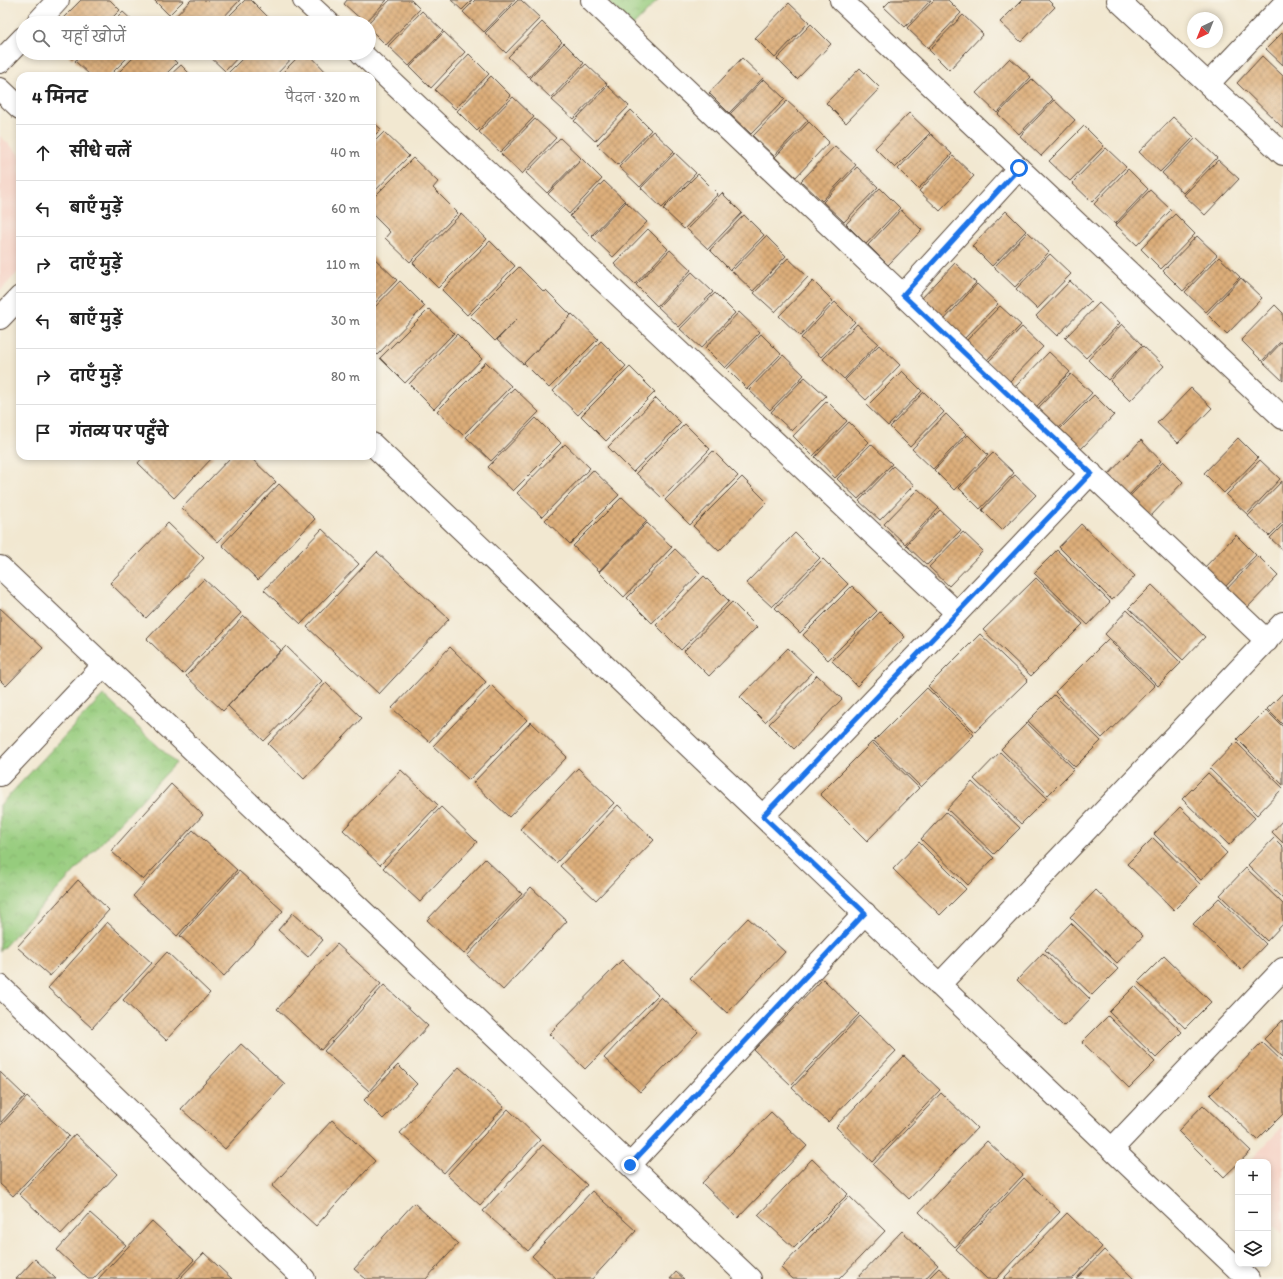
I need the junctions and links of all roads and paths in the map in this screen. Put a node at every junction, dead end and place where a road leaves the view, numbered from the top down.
1 (58, 0) edge
2 (304, 0) edge
3 (592, 0) edge
4 (841, 0) edge
5 (1118, 0) edge
6 (1283, 5) edge
7 (43, 16) edge
8 (321, 16) edge
9 (16, 45) edge
10 (368, 60) edge
11 (0, 62) edge
12 (1208, 84) junction
13 (0, 89) edge
14 (16, 104) edge
15 (1283, 154) edge
16 (1019, 168) junction
17 (903, 295) junction
18 (16, 301) edge
19 (0, 318) edge
20 (1283, 418) edge
21 (376, 448) edge
22 (1091, 473) junction
23 (0, 567) edge
24 (957, 613) junction
25 (1283, 623) edge
26 (1267, 640) junction
27 (104, 665) junction
28 (0, 775) edge
29 (763, 816) junction
30 (865, 913) junction
31 (1283, 969) edge
32 (939, 985) junction
33 (0, 986) edge
34 (1112, 1149) junction
35 (630, 1165) junction
36 (304, 1279) edge
37 (750, 1279) edge
38 (1248, 1279) edge

1 - 7 street
2 - 8 street
3 - 17 street
4 - 16 street
5 - 12 street
6 - 12 street
9 - 11 street
10 - 24 street
12 - 15 street
13 - 14 street
16 - 17 street
16 - 20 street
17 - 22 street
18 - 19 street
21 - 29 street
22 - 24 street
22 - 26 street
23 - 27 street
24 - 29 street
25 - 26 street
26 - 32 street
27 - 28 street
27 - 35 street
29 - 30 street
30 - 32 street
30 - 35 street
31 - 34 street
32 - 34 street
33 - 36 street
34 - 38 street
35 - 37 street

